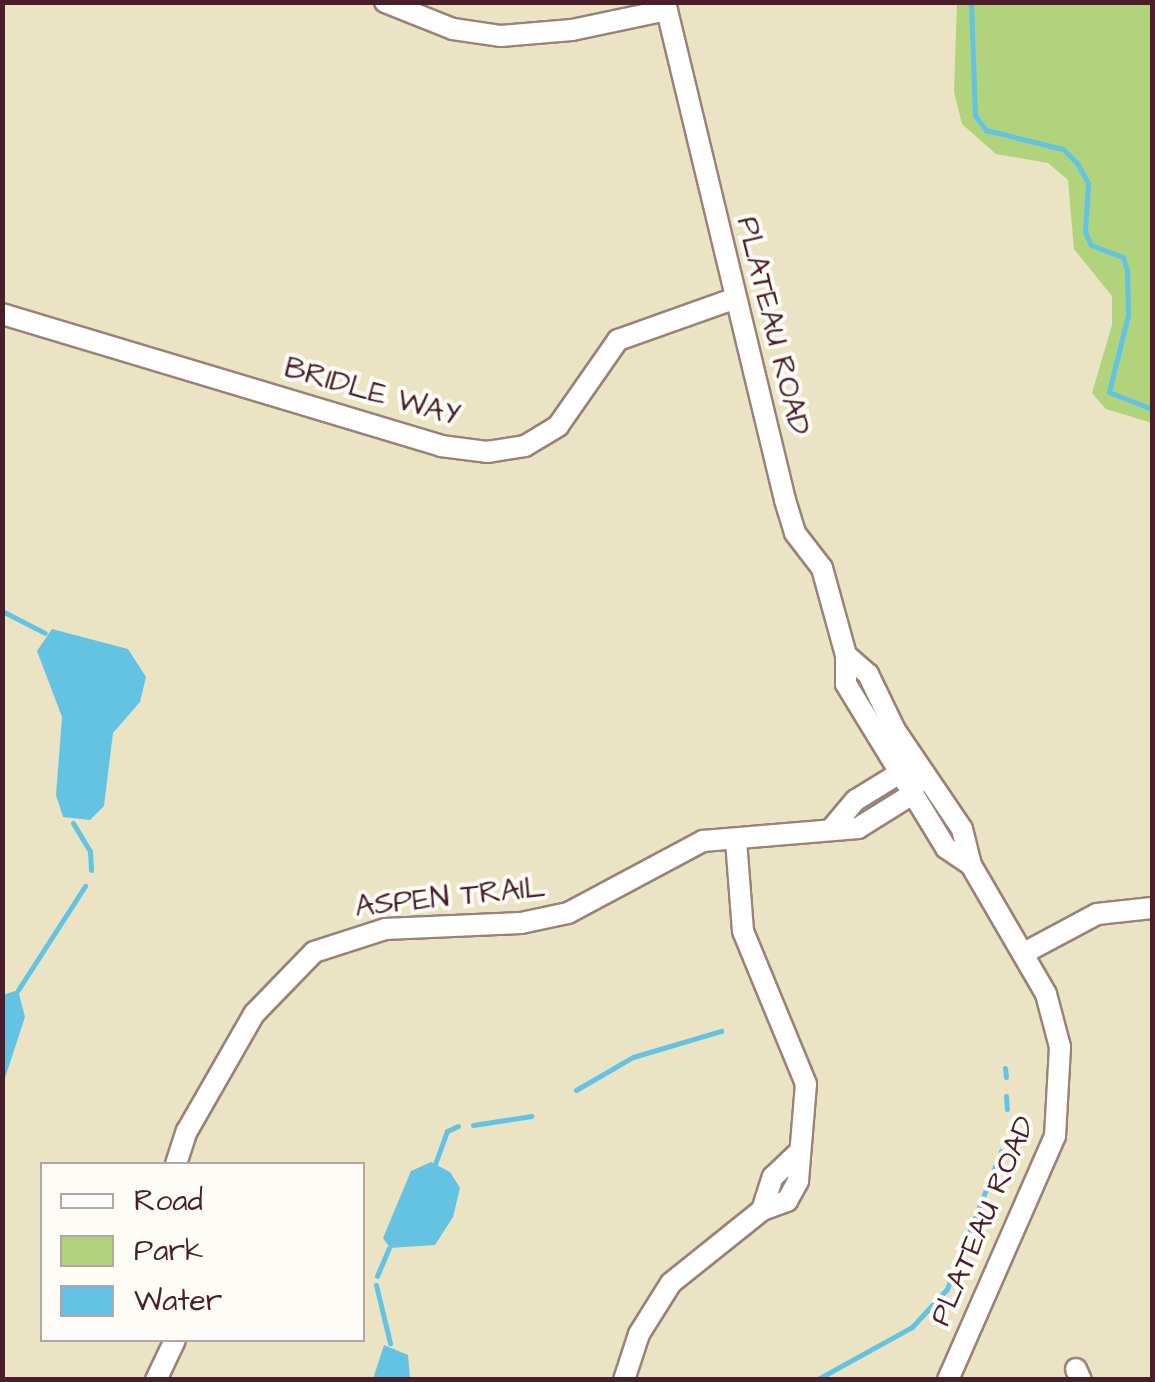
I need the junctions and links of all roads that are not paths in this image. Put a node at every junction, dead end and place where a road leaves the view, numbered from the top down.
1 (384, 2) edge
2 (666, 6) edge
3 (736, 298) junction
4 (2, 314) edge
5 (846, 655) junction
6 (895, 771) junction
7 (921, 771) junction
8 (910, 795) junction
9 (832, 827) junction
10 (736, 838) junction
11 (971, 865) junction
12 (1152, 908) edge
13 (1024, 953) junction
14 (177, 1162) edge
15 (174, 1342) edge
16 (156, 1380) edge
17 (624, 1380) edge
18 (948, 1380) edge

1 - 2 street
2 - 3 street, PLATEAU ROAD
3 - 4 street, BRIDLE WAY
3 - 5 street, PLATEAU ROAD
5 - 6 street, PLATEAU ROAD
5 - 7 street, PLATEAU ROAD
6 - 7 street
6 - 8 street, PLATEAU ROAD
6 - 9 street
7 - 8 street
7 - 11 street, PLATEAU ROAD
8 - 9 street, ASPEN TRAIL
8 - 11 street, PLATEAU ROAD
9 - 10 street, ASPEN TRAIL
10 - 14 street, ASPEN TRAIL
10 - 17 street
11 - 13 street, PLATEAU ROAD
12 - 13 street
13 - 18 street, PLATEAU ROAD
15 - 16 street

